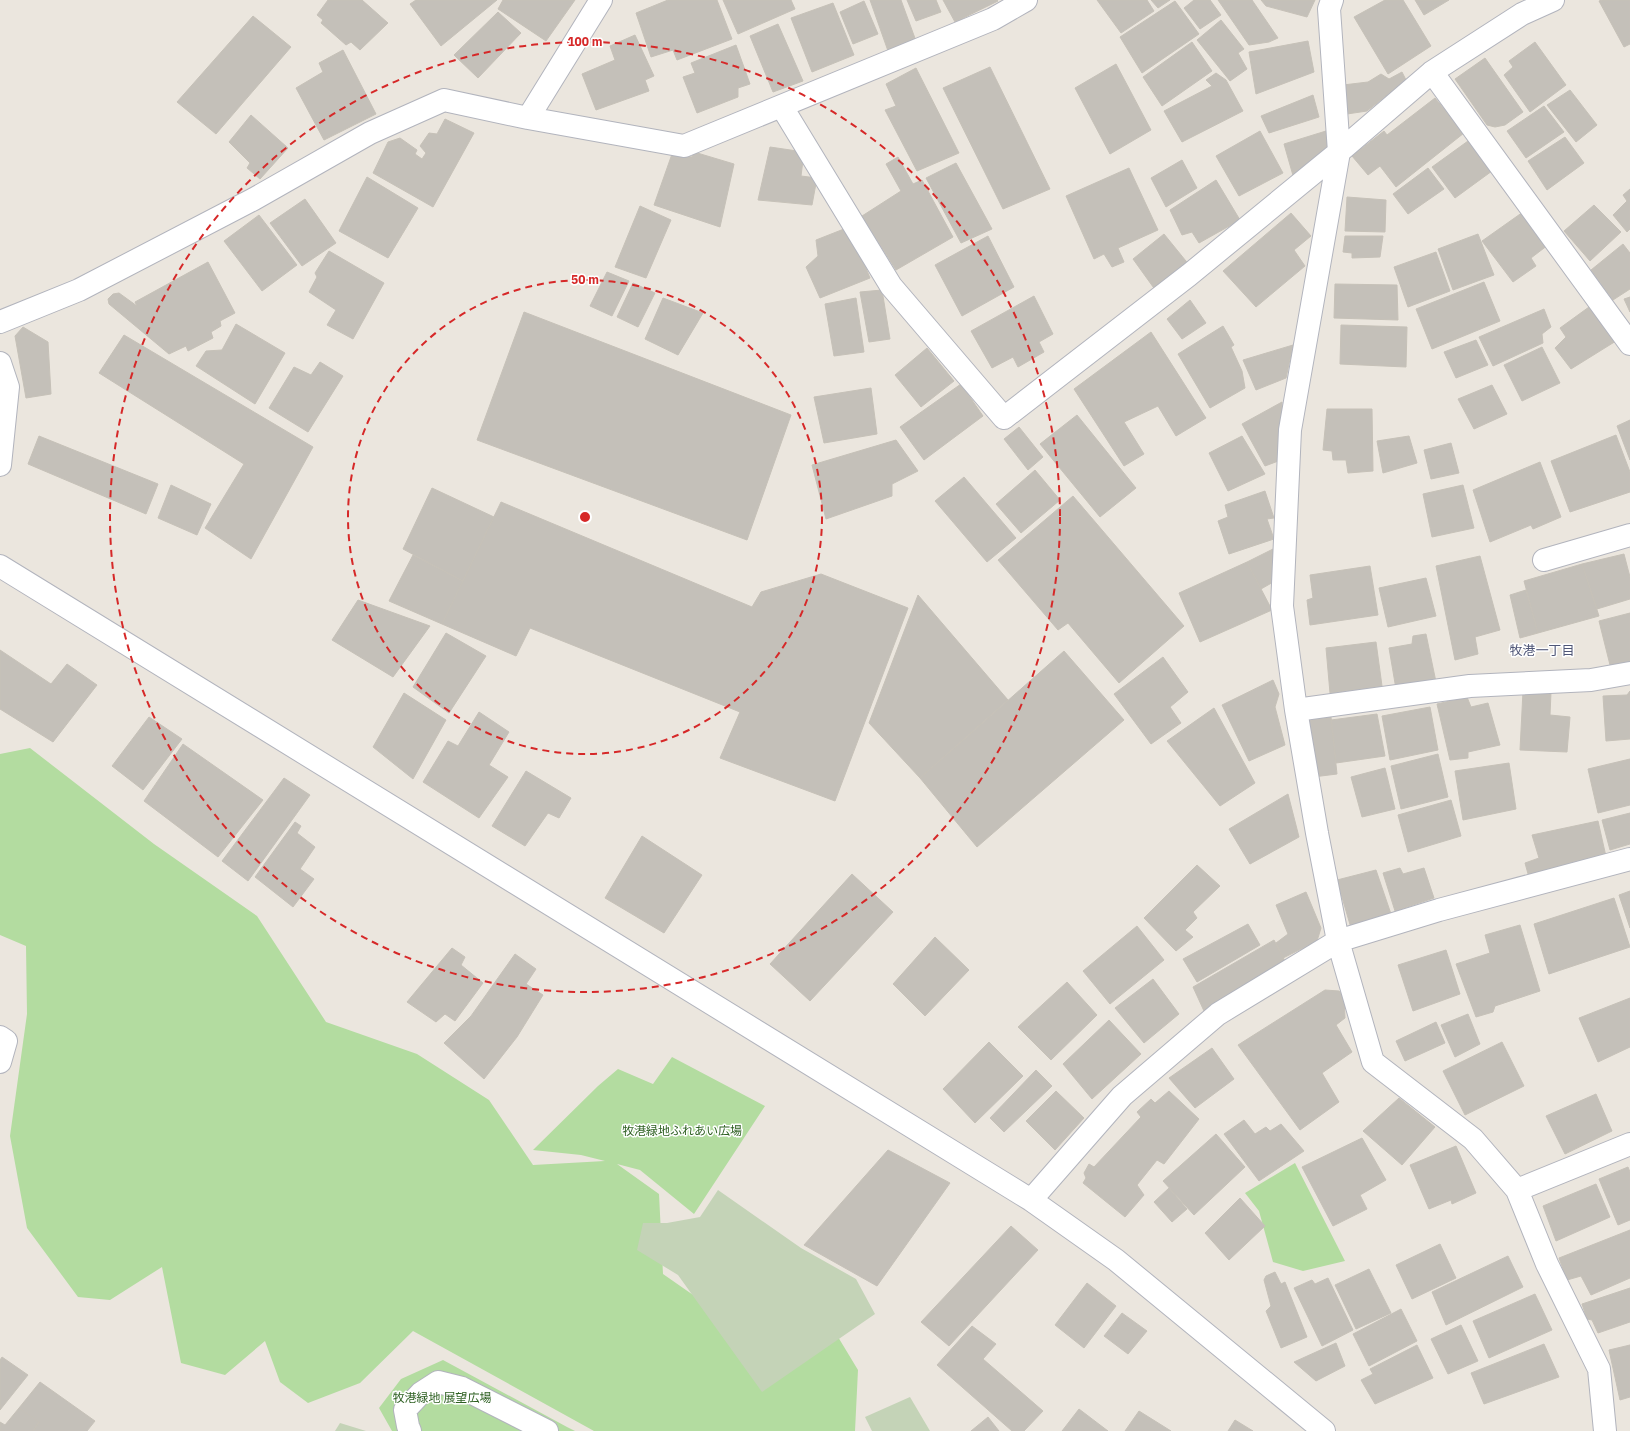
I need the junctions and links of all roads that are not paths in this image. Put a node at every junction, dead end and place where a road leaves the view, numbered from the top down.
1 (601, 0) edge
2 (1026, 0) edge
3 (1332, 0) edge
4 (1553, 0) edge
5 (1432, 72) junction
6 (782, 107) junction
7 (528, 118) junction
8 (1339, 152) junction
9 (0, 322) edge
10 (1630, 344) edge
11 (0, 363) edge
12 (0, 465) edge
13 (1630, 535) edge
14 (1544, 560) dead end
15 (0, 566) edge
16 (1630, 673) edge
17 (1296, 710) junction
18 (1630, 859) edge
19 (1338, 940) junction
20 (0, 1037) edge
21 (0, 1062) edge
22 (1630, 1144) edge
23 (1517, 1190) junction
24 (1031, 1200) junction
25 (410, 1431) edge
26 (547, 1431) edge
27 (1324, 1431) edge
28 (1605, 1431) edge

1 - 7 street
2 - 6 street
3 - 8 street
4 - 5 street
5 - 8 street
5 - 10 street
6 - 7 street
6 - 8 street
7 - 9 street
8 - 17 street
11 - 12 street
13 - 14 street
15 - 24 street
16 - 17 street
17 - 19 street
18 - 19 street
19 - 23 street
19 - 24 street
20 - 21 street
22 - 23 street
23 - 28 street
24 - 27 street
25 - 26 street

